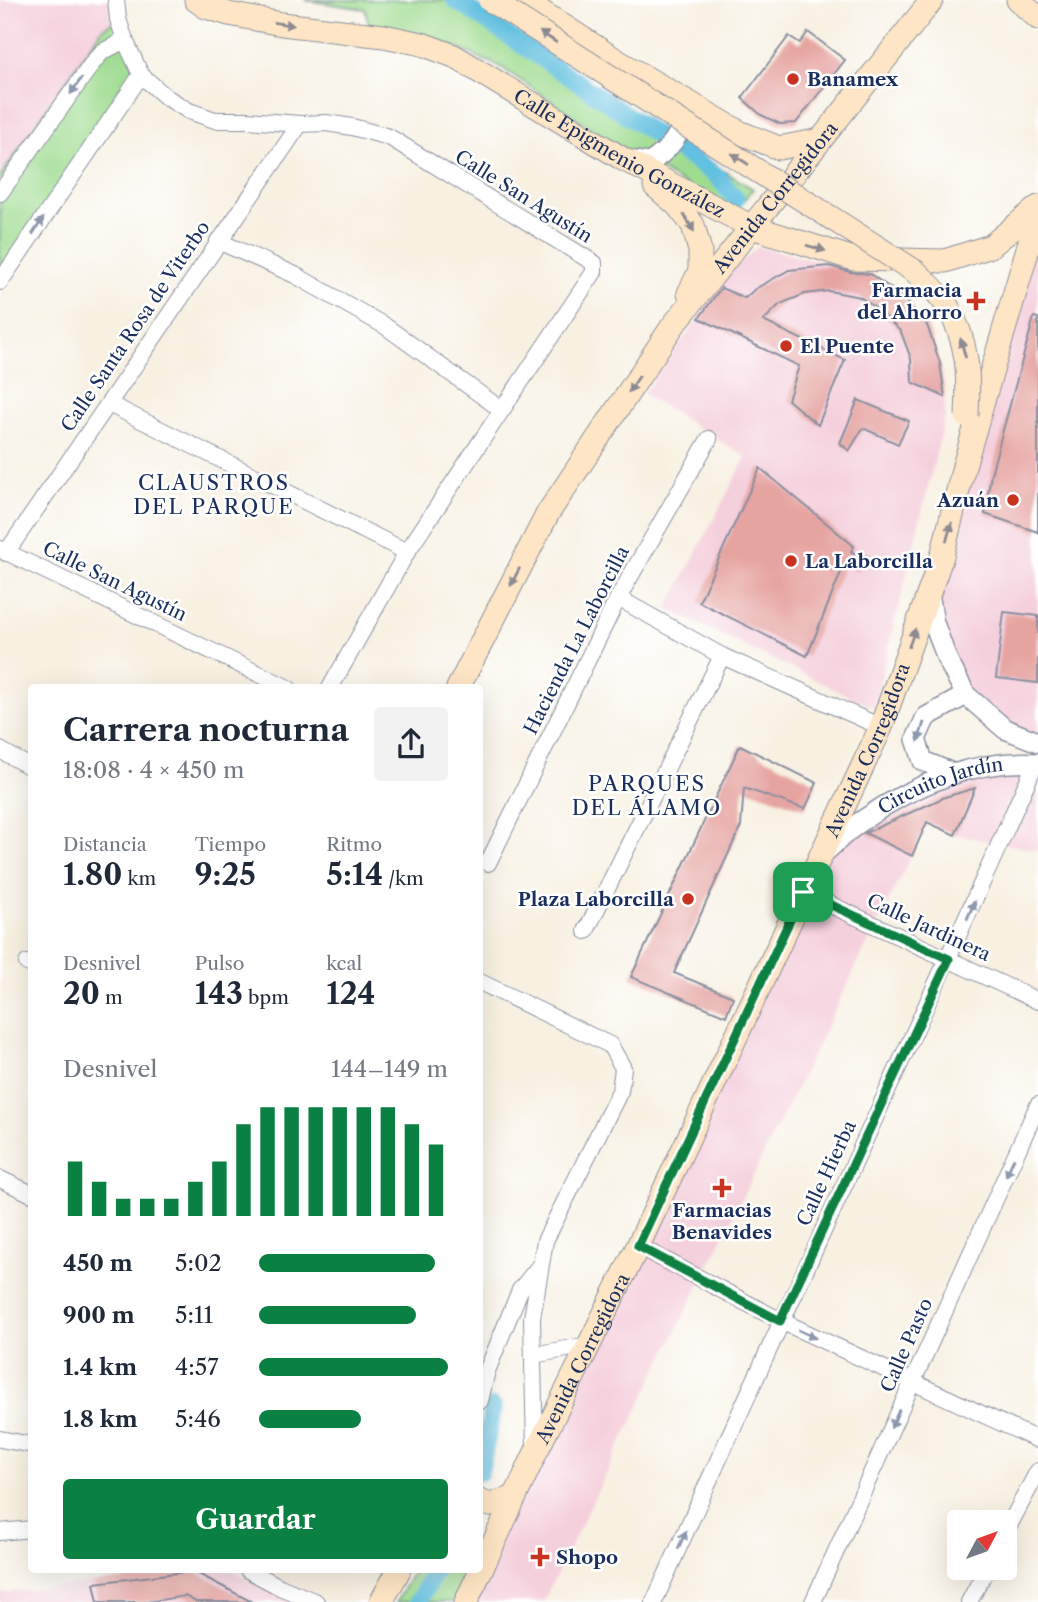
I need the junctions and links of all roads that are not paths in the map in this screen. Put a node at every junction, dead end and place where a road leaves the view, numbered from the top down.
1 (117, 0) edge
2 (130, 0) edge
3 (195, 0) edge
4 (490, 0) edge
5 (523, 0) edge
6 (1018, 0) edge
7 (932, 2) edge
8 (1038, 18) edge
9 (118, 19) junction
10 (124, 40) junction
11 (141, 75) junction
12 (681, 99) junction
13 (300, 124) junction
14 (820, 140) junction
15 (623, 159) junction
16 (0, 193) edge
17 (1038, 207) edge
18 (1038, 214) edge
19 (752, 227) junction
20 (218, 241) junction
21 (0, 282) edge
22 (672, 327) junction
23 (108, 404) junction
24 (502, 410) junction
25 (967, 416) joint
26 (709, 439) dead end
27 (964, 466) junction
28 (3, 550) edge
29 (407, 552) junction
30 (929, 593) junction
31 (618, 598) junction
32 (722, 656) junction
33 (280, 684) edge
34 (332, 684) edge
35 (460, 684) edge
36 (966, 695) junction
37 (881, 727) junction
38 (1038, 742) edge
39 (0, 750) edge
40 (1037, 763) edge
41 (28, 766) edge
42 (952, 773) junction
43 (818, 858) junction
44 (488, 863) dead end
45 (803, 892) junction
46 (586, 931) dead end
47 (949, 959) junction
48 (483, 983) edge
49 (1038, 1001) edge
50 (1038, 1105) edge
51 (0, 1179) edge
52 (28, 1192) edge
53 (638, 1246) junction
54 (541, 1263) junction
55 (780, 1321) junction
56 (589, 1345) junction
57 (533, 1355) junction
58 (911, 1383) junction
59 (483, 1388) edge
60 (0, 1438) edge
61 (1038, 1440) edge
62 (28, 1444) edge
63 (535, 1454) junction
64 (1038, 1471) edge
65 (515, 1497) junction
66 (483, 1502) edge
67 (1017, 1511) edge
68 (28, 1529) edge
69 (483, 1530) edge
70 (0, 1532) edge
71 (489, 1551) junction
72 (483, 1564) edge
73 (254, 1573) edge
74 (397, 1573) edge
75 (479, 1573) edge
76 (981, 1580) edge
77 (316, 1602) edge
78 (366, 1602) edge
79 (381, 1602) edge
80 (466, 1602) edge
81 (654, 1602) edge
82 (813, 1602) edge
83 (969, 1602) edge

1 - 9 street, Calle San Agustín
2 - 9 street
3 -> 15 main road, Calle Epigmenio González
25 -> 4 main road, bridge
5 - 12 main road
6 - 8 main road
7 - 14 main road, Avenida Corregidora
9 - 10 street, Calle San Agustín
10 - 11 street, Calle San Agustín
10 -> 16 street
11 - 13 street, Calle San Agustín
21 -> 11 street
12 - 14 main road
12 - 15 street
13 - 20 street, Calle Santa Rosa de Viterbo
13 - 24 street, Calle San Agustín
14 - 19 main road, Avenida Corregidora
15 - 19 main road, Calle Epigmenio González
15 -> 22 main road
19 -> 17 main road, Calle Epigmenio González
18 - 27 main road, Avenida Corregidora
19 - 22 main road, Avenida Corregidora
20 - 23 street, Calle Santa Rosa de Viterbo
20 - 24 street
22 -> 35 main road, Avenida Corregidora
23 - 28 street, Calle Santa Rosa de Viterbo
23 - 29 street
24 - 29 street, Calle San Agustín
25 - 27 street
26 - 31 street, Hacienda La Laborcilla
30 -> 27 main road, Avenida Corregidora
28 - 33 street, Calle San Agustín
29 - 34 street, Calle San Agustín
30 - 36 street, Circuito Jardín
37 -> 30 main road, Avenida Corregidora
31 - 32 street
31 - 44 street, Hacienda La Laborcilla
32 - 37 street
32 - 46 street
36 - 38 street, Circuito Jardín
36 -> 42 street
37 - 43 main road, Avenida Corregidora
39 - 41 street
40 - 42 street, Circuito Jardín
47 -> 40 street, Calle Hierba
42 - 43 street, Circuito Jardín
43 - 45 main road, Avenida Corregidora
45 - 47 street, Calle Jardinera
45 - 53 main road, Avenida Corregidora
47 - 49 street, Calle Jardinera
47 - 55 street, Calle Hierba
48 - 54 street
50 -> 58 street, Calle Pasto
51 - 52 street
53 - 55 street
53 - 56 main road, Avenida Corregidora
54 - 57 street
54 - 59 street
55 -> 58 street
81 -> 55 street, Calle Hierba
56 - 57 street
56 - 63 main road, Avenida Corregidora
57 - 63 street
58 - 61 street
58 -> 82 street, Calle Pasto
60 - 62 street
63 - 65 main road, Avenida Corregidora
64 - 67 street
65 - 66 main road
65 - 71 main road, Avenida Corregidora
68 - 70 street
69 - 71 main road
71 - 72 main road, Avenida Corregidora
73 - 77 street
74 - 79 main road
75 - 80 main road, Avenida Corregidora
76 - 83 street
78 - 79 street

